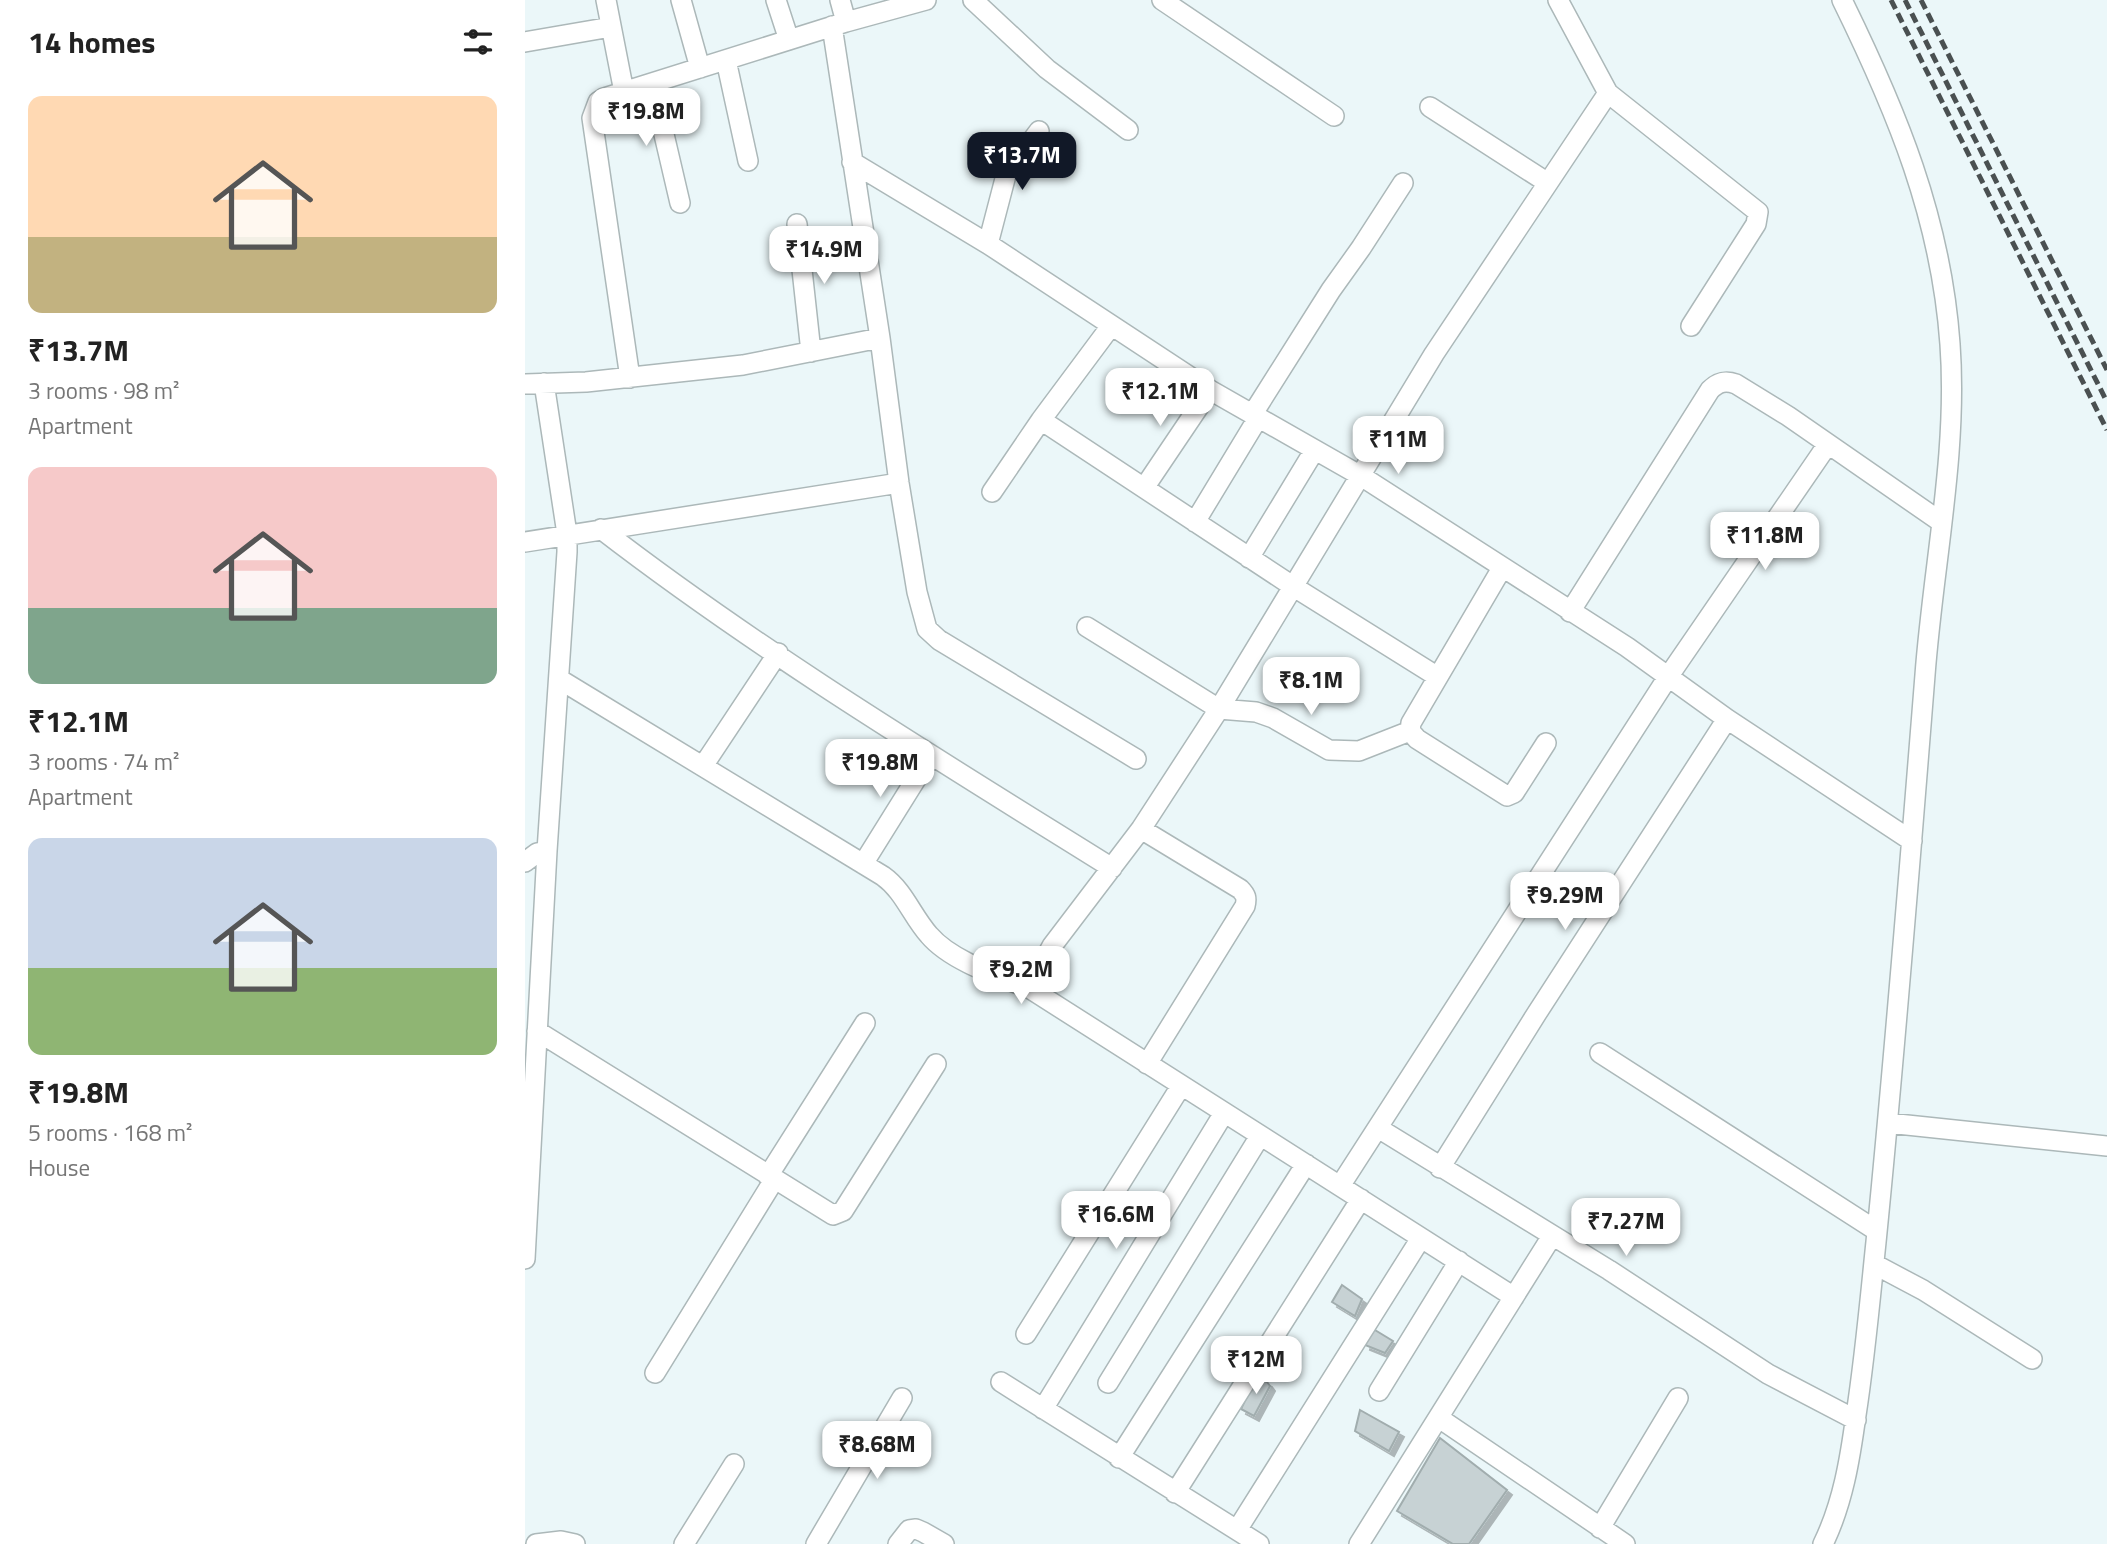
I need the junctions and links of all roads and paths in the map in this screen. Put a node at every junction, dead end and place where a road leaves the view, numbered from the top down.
1 (605, 0) edge
2 (681, 0) edge
3 (776, 0) edge
4 (840, 0) edge
5 (872, 0) edge
6 (926, 0) edge
7 (973, 0) edge
8 (1162, 0) edge
9 (1557, 0) edge
10 (1842, 0) edge
11 (846, 22) junction
12 (611, 27) junction
13 (789, 40) junction
14 (525, 42) edge
15 (726, 60) junction
16 (700, 68) junction
17 (652, 83) junction
18 (624, 92) junction
19 (1608, 93) junction
20 (1430, 107) dead end
21 (1334, 116) dead end
22 (1039, 131) dead end
23 (1128, 131) dead end
24 (748, 161) dead end
25 (852, 162) junction
26 (1403, 183) dead end
27 (1548, 183) junction
28 (680, 203) dead end
29 (797, 223) dead end
30 (988, 244) junction
31 (1111, 326) junction
32 (1691, 326) dead end
33 (880, 338) junction
34 (811, 352) junction
35 (630, 377) junction
36 (535, 383) edge
37 (1210, 390) junction
38 (1255, 417) junction
39 (1041, 420) junction
40 (1828, 444) junction
41 (1314, 451) junction
42 (1361, 476) junction
43 (899, 483) junction
44 (1145, 488) junction
45 (992, 492) dead end
46 (1195, 522) junction
47 (1941, 522) junction
48 (601, 529) junction
49 (567, 534) junction
50 (525, 542) edge
51 (1249, 558) junction
52 (1502, 568) junction
53 (1294, 587) junction
54 (1570, 612) junction
55 (1087, 627) dead end
56 (778, 653) junction
57 (1438, 677) junction
58 (1668, 677) junction
59 (559, 679) junction
60 (1219, 709) junction
61 (1727, 719) junction
62 (1410, 731) junction
63 (1546, 743) dead end
64 (931, 755) junction
65 (1136, 760) dead end
66 (703, 766) junction
67 (1141, 829) junction
68 (1912, 841) junction
69 (534, 853) edge
70 (863, 864) junction
71 (1112, 868) junction
72 (1029, 988) junction
73 (865, 1023) dead end
74 (537, 1031) junction
75 (1600, 1053) dead end
76 (936, 1064) dead end
77 (1147, 1064) junction
78 (1181, 1086) junction
79 (1224, 1113) junction
80 (1888, 1123) junction
81 (1378, 1128) junction
82 (1260, 1136) junction
83 (2107, 1146) edge
84 (528, 1161) edge
85 (1305, 1164) junction
86 (1440, 1168) junction
87 (771, 1178) junction
88 (1340, 1186) junction
89 (1361, 1199) junction
90 (1878, 1231) junction
91 (1552, 1236) junction
92 (1421, 1238) junction
93 (525, 1259) edge
94 (1459, 1261) junction
95 (1874, 1264) junction
96 (1514, 1297) junction
97 (1026, 1334) dead end
98 (2032, 1359) dead end
99 (655, 1373) dead end
100 (1000, 1382) dead end
101 (1108, 1383) dead end
102 (1379, 1391) dead end
103 (902, 1398) dead end
104 (1678, 1398) dead end
105 (1043, 1409) junction
106 (1439, 1418) junction
107 (1856, 1420) junction
108 (1119, 1458) junction
109 (734, 1464) dead end
110 (1175, 1493) junction
111 (1600, 1528) junction
112 (1237, 1530) junction
113 (536, 1544) edge
114 (575, 1544) edge
115 (684, 1544) edge
116 (816, 1544) edge
117 (898, 1544) edge
118 (944, 1544) edge
119 (1259, 1544) edge
120 (1359, 1544) edge
121 (1625, 1544) edge
122 (1823, 1544) edge

1 - 12 street
2 - 16 street
3 - 13 street
4 - 11 street
5 - 11 street
6 - 11 street
7 - 23 street
8 - 21 street
9 - 19 street
10 - 47 street
11 - 13 street
11 - 25 street
12 - 14 street
12 - 18 street
13 - 15 street
15 - 16 street
15 - 24 street
16 - 17 street
17 - 18 street
17 - 28 street
18 - 35 street
19 - 27 street
19 - 32 street
20 - 27 street
22 - 30 street
25 - 30 street
25 - 33 street
26 - 38 street
27 - 42 street
29 - 34 street
30 - 31 street
31 - 37 street
31 - 39 street
33 - 34 street
33 - 43 street
34 - 35 street
35 - 36 street
36 - 49 street
37 - 38 street
37 - 44 street
38 - 41 street
38 - 46 street
39 - 44 street
39 - 45 street
40 - 47 street
40 - 54 street
40 - 58 street
41 - 42 street
41 - 51 street
42 - 52 street
42 - 53 street
43 - 48 street
43 - 65 street
44 - 46 street
46 - 51 street
47 - 68 street
48 - 49 street
48 - 56 street
49 - 50 street
49 - 59 street
51 - 53 street
52 - 54 street
52 - 57 street
53 - 57 street
53 - 60 street
54 - 58 street
55 - 60 street
56 - 64 street
56 - 66 street
57 - 62 street
58 - 61 street
58 - 81 street
59 - 66 street
59 - 69 street
60 - 62 street
60 - 67 street
61 - 68 street
61 - 86 street
62 - 63 street
64 - 70 street
64 - 71 street
66 - 70 street
67 - 71 street
67 - 77 street
68 - 80 street
69 - 74 street
70 - 72 street
71 - 72 street
72 - 77 street
73 - 87 street
74 - 84 street
74 - 87 street
75 - 90 street
76 - 87 street
77 - 78 street
78 - 79 street
78 - 97 street
79 - 82 street
79 - 105 street
80 - 83 street
80 - 90 street
81 - 86 street
81 - 88 street
82 - 85 street
82 - 101 street
84 - 93 street
85 - 88 street
85 - 108 street
86 - 91 street
87 - 99 street
88 - 89 street
89 - 92 street
89 - 110 street
90 - 95 street
91 - 96 street
91 - 107 street
92 - 94 street
92 - 112 street
94 - 96 street
94 - 102 street
95 - 98 street
95 - 107 street
96 - 106 street
100 - 105 street
103 - 116 street
104 - 111 street
105 - 108 street
106 - 111 street
106 - 120 street
107 - 122 street
108 - 110 street
109 - 115 street
110 - 112 street
111 - 121 street
112 - 119 street
113 - 114 street
117 - 118 street

